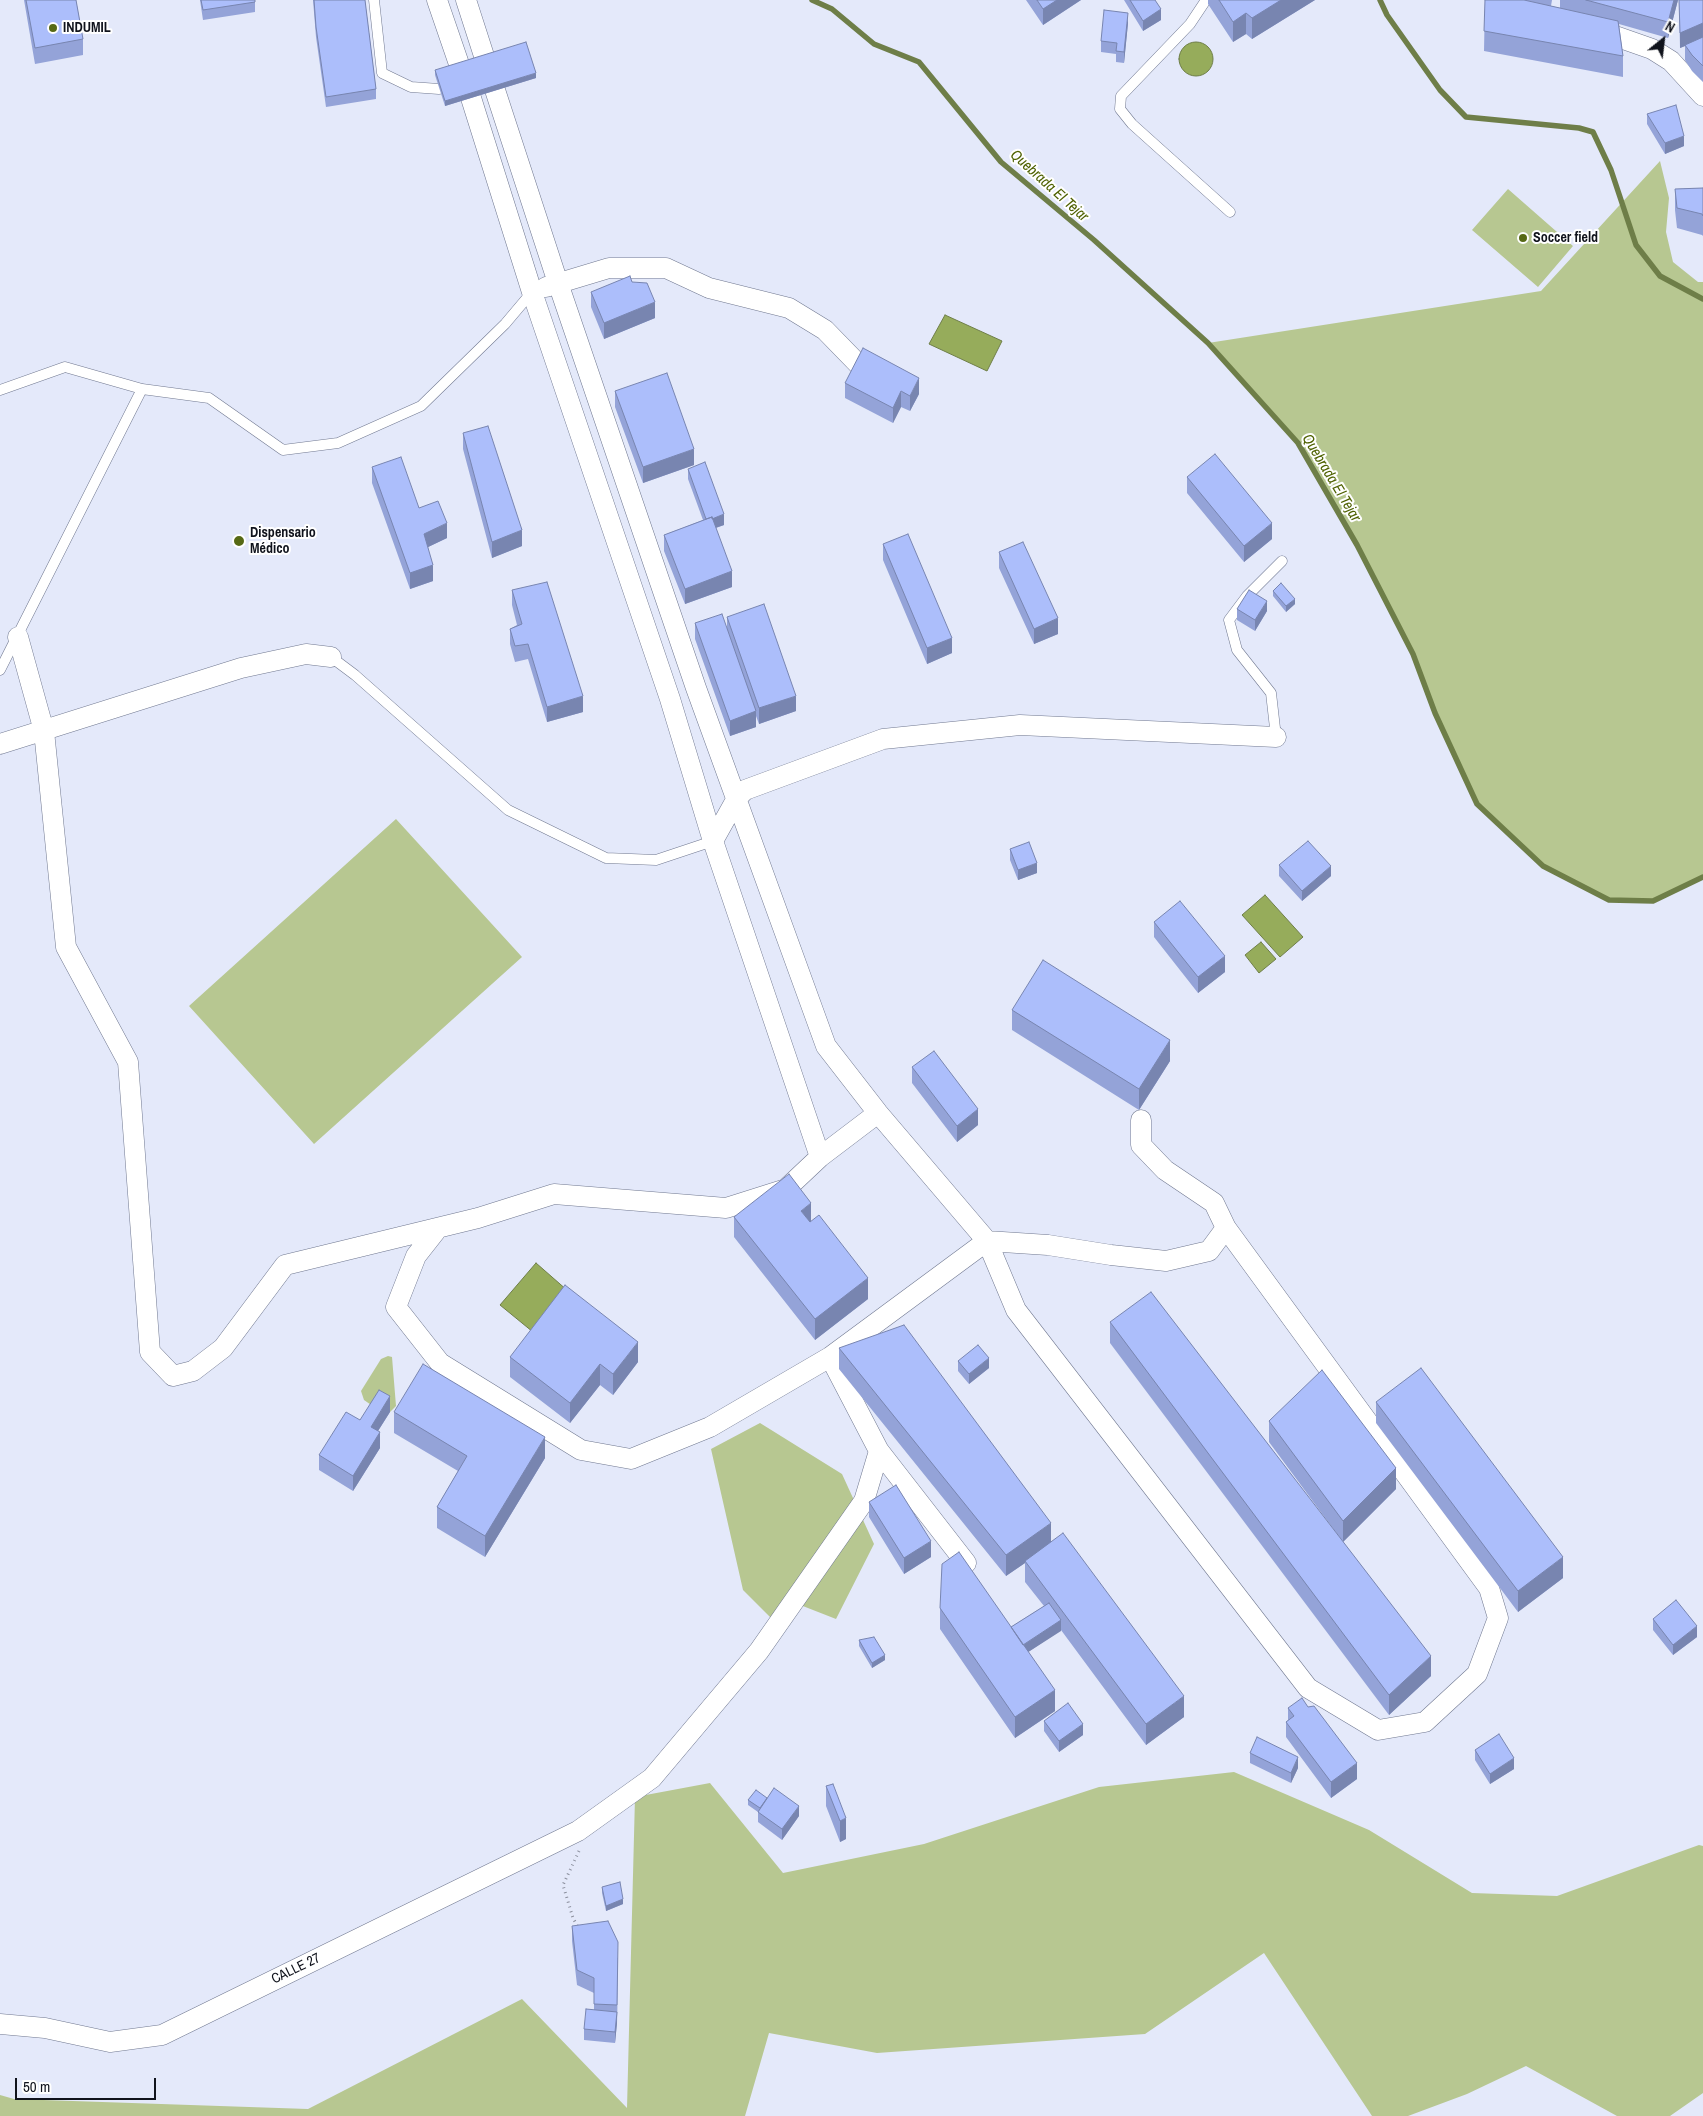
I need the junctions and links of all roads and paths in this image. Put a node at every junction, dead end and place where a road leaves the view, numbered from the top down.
1 (374, 0) edge
2 (466, 0) edge
3 (1206, 0) edge
4 (439, 1) edge
5 (1576, 24) edge
6 (439, 89) edge
7 (495, 90) edge
8 (1703, 96) edge
9 (470, 98) edge
10 (1230, 212) dead end
11 (558, 283) junction
12 (532, 292) junction
13 (860, 366) edge
14 (142, 389) junction
15 (0, 390) edge
16 (1282, 561) dead end
17 (18, 637) junction
18 (330, 657) joint
19 (0, 670) edge
20 (696, 688) junction
21 (670, 699) junction
22 (44, 731) junction
23 (1276, 737) joint
24 (0, 744) edge
25 (737, 798) junction
26 (713, 841) junction
27 (878, 1114) junction
28 (1141, 1120) dead end
29 (820, 1157) junction
30 (438, 1228) junction
31 (1226, 1228) junction
32 (987, 1240) junction
33 (830, 1357) junction
34 (879, 1451) junction
35 (966, 1563) edge
36 (578, 1831) junction
37 (584, 1936) edge
38 (0, 2024) edge

1 - 6 lane
2 - 4 street
3 - 10 lane
5 - 8 street
7 - 11 street
9 - 12 street
11 - 12 street
11 - 13 street
11 - 20 street
12 - 14 lane
12 - 21 street
14 - 15 lane
14 - 17 lane
16 - 23 lane
17 - 19 lane
17 - 22 street
18 - 22 street
18 - 26 lane
20 - 21 street
20 - 25 street
21 - 26 street
22 - 24 street
22 - 30 street
23 - 25 street
25 - 26 street
25 - 27 street
26 - 29 street
27 - 29 street
27 - 32 street
28 - 31 street
29 - 30 street
30 - 33 street
31 - 32 street
31 - 32 street
32 - 33 street
33 - 34 street
34 - 35 street
34 - 36 street, CALLE 27
36 - 37 path
36 - 38 street, CALLE 27

